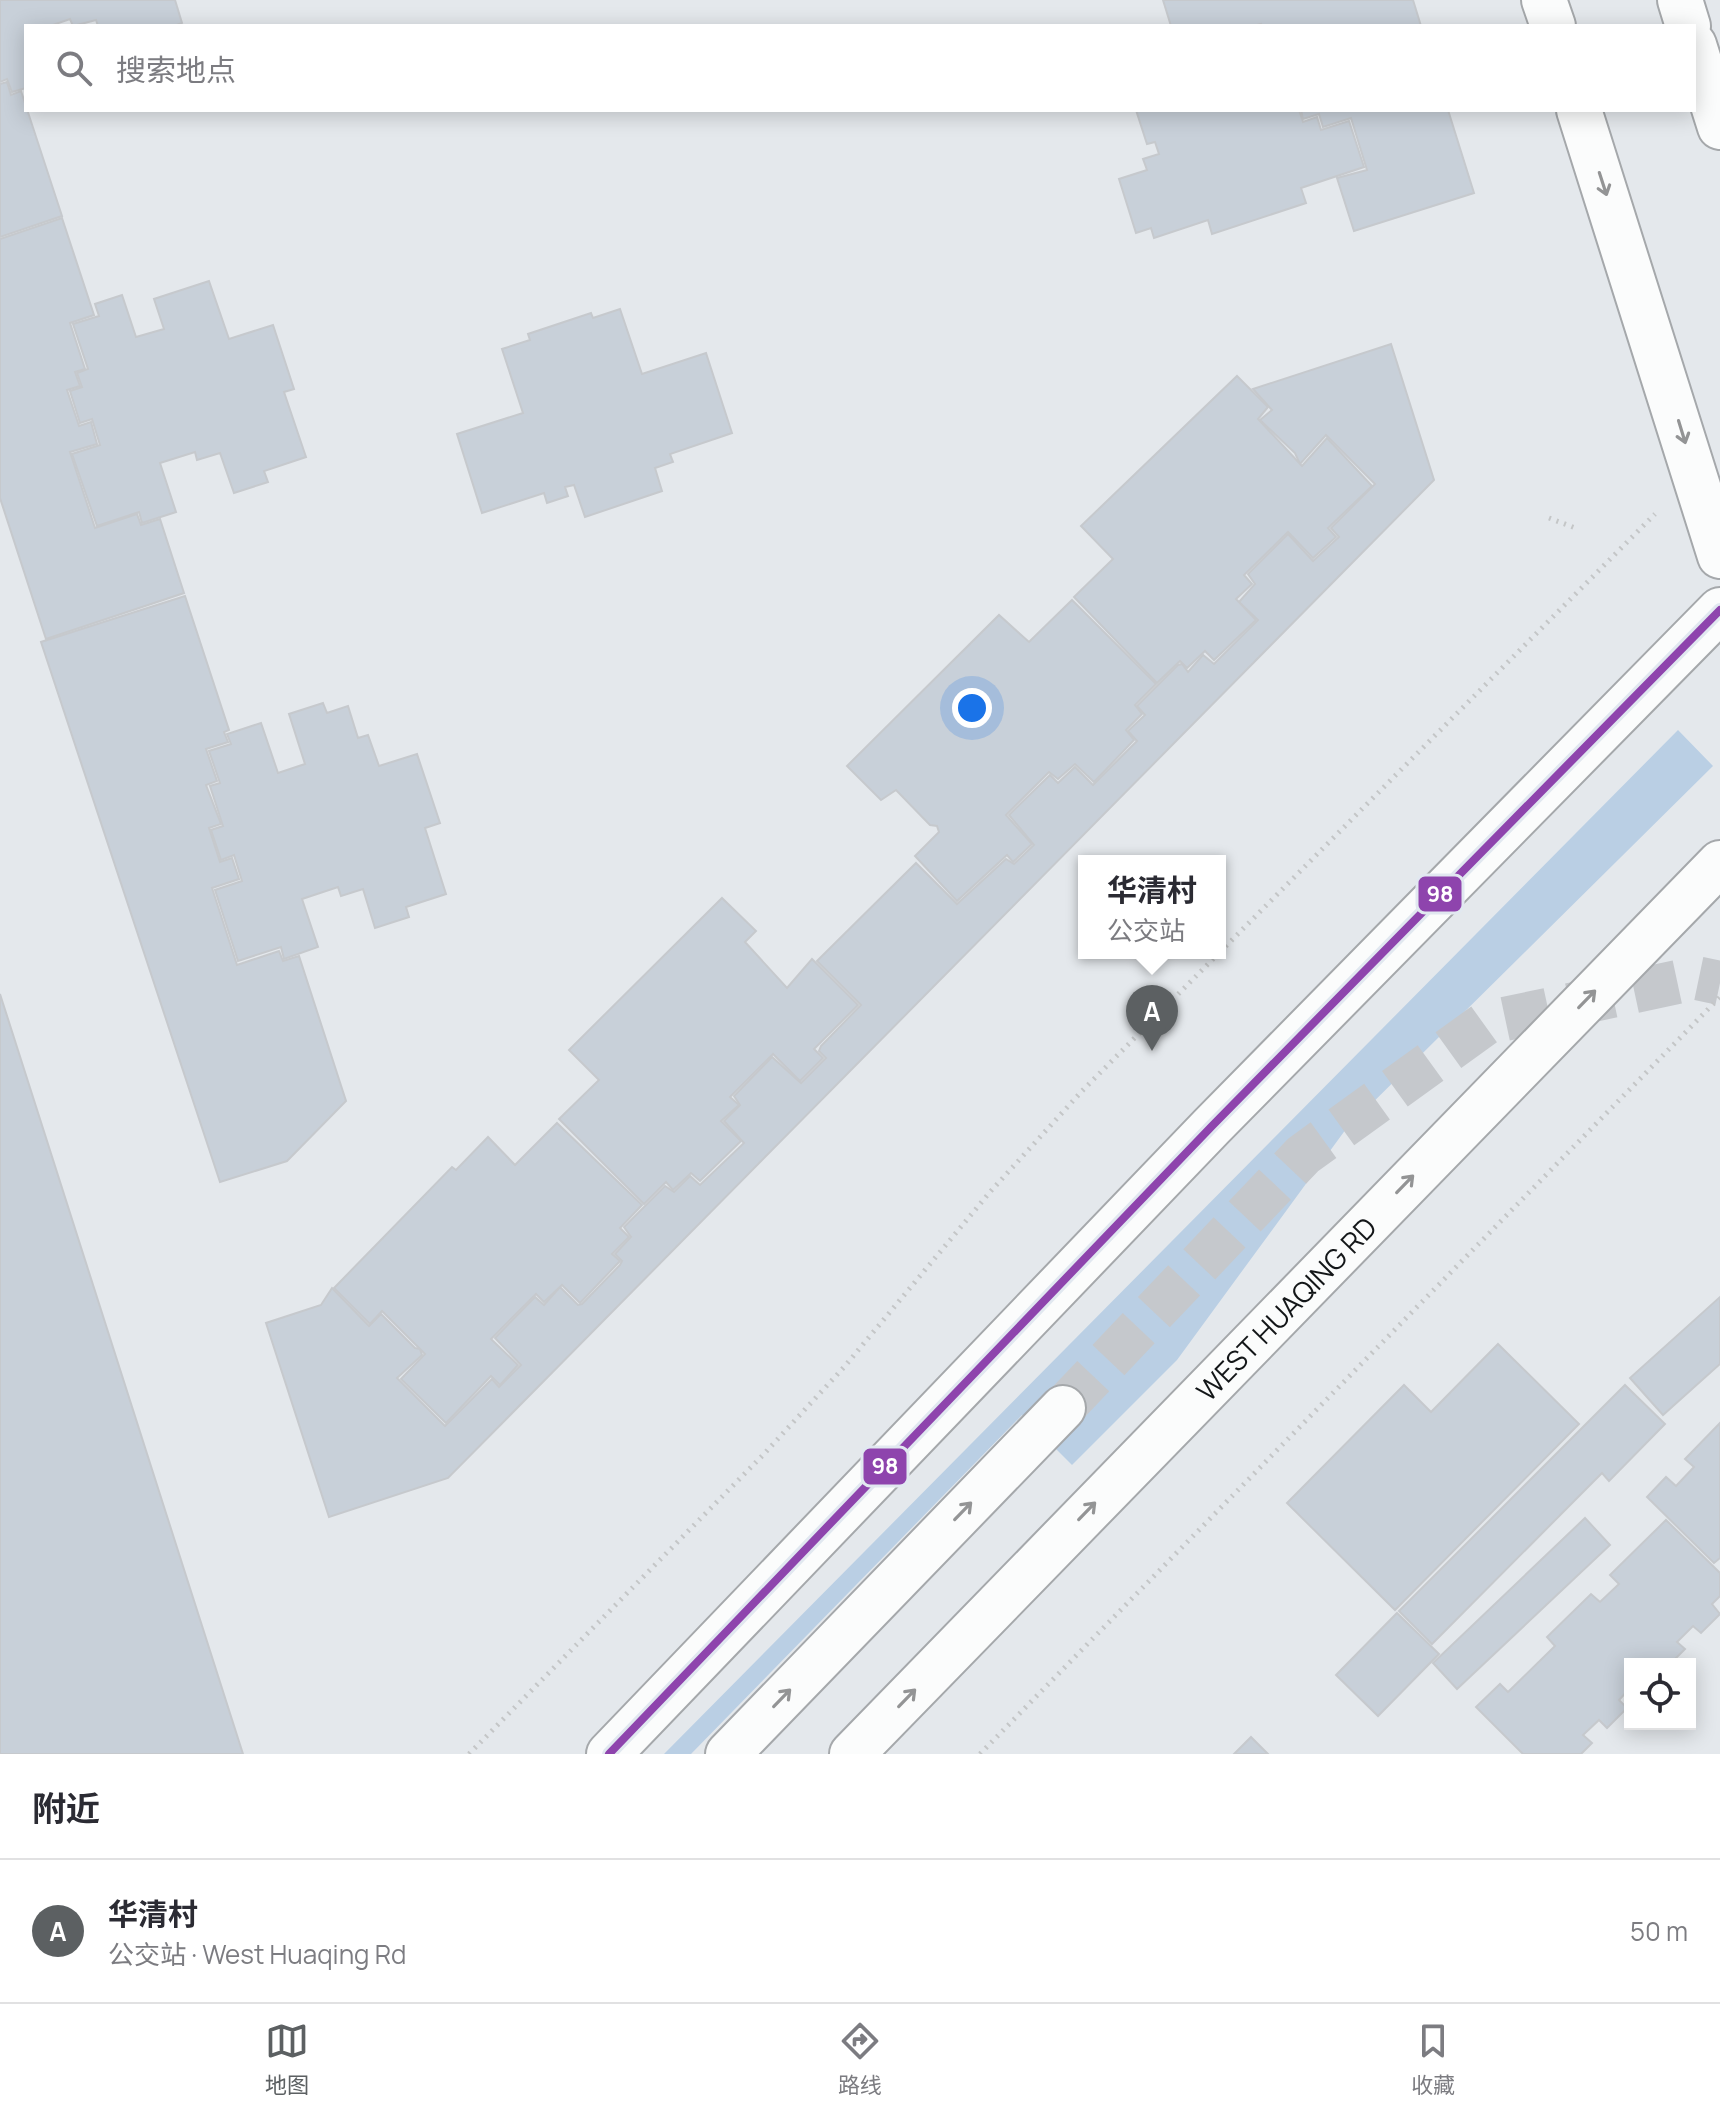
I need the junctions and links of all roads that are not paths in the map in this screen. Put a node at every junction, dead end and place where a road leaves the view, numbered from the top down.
1 (1544, 0) edge
2 (1680, 0) edge
3 (1552, 24) edge
4 (1687, 24) edge
5 (1696, 51) edge
6 (1580, 112) edge
7 (1720, 127) edge
8 (1720, 556) edge
9 (1720, 610) edge
10 (1720, 863) edge
11 (1063, 1408) tunnel mouth
12 (609, 1754) edge
13 (728, 1754) edge
14 (852, 1754) edge

1 - 3 main road
2 - 4 main road
5 - 7 main road
6 -> 8 main road
9 - 12 main road
14 -> 10 main road, WEST HUAQING RD
13 -> 11 main road

